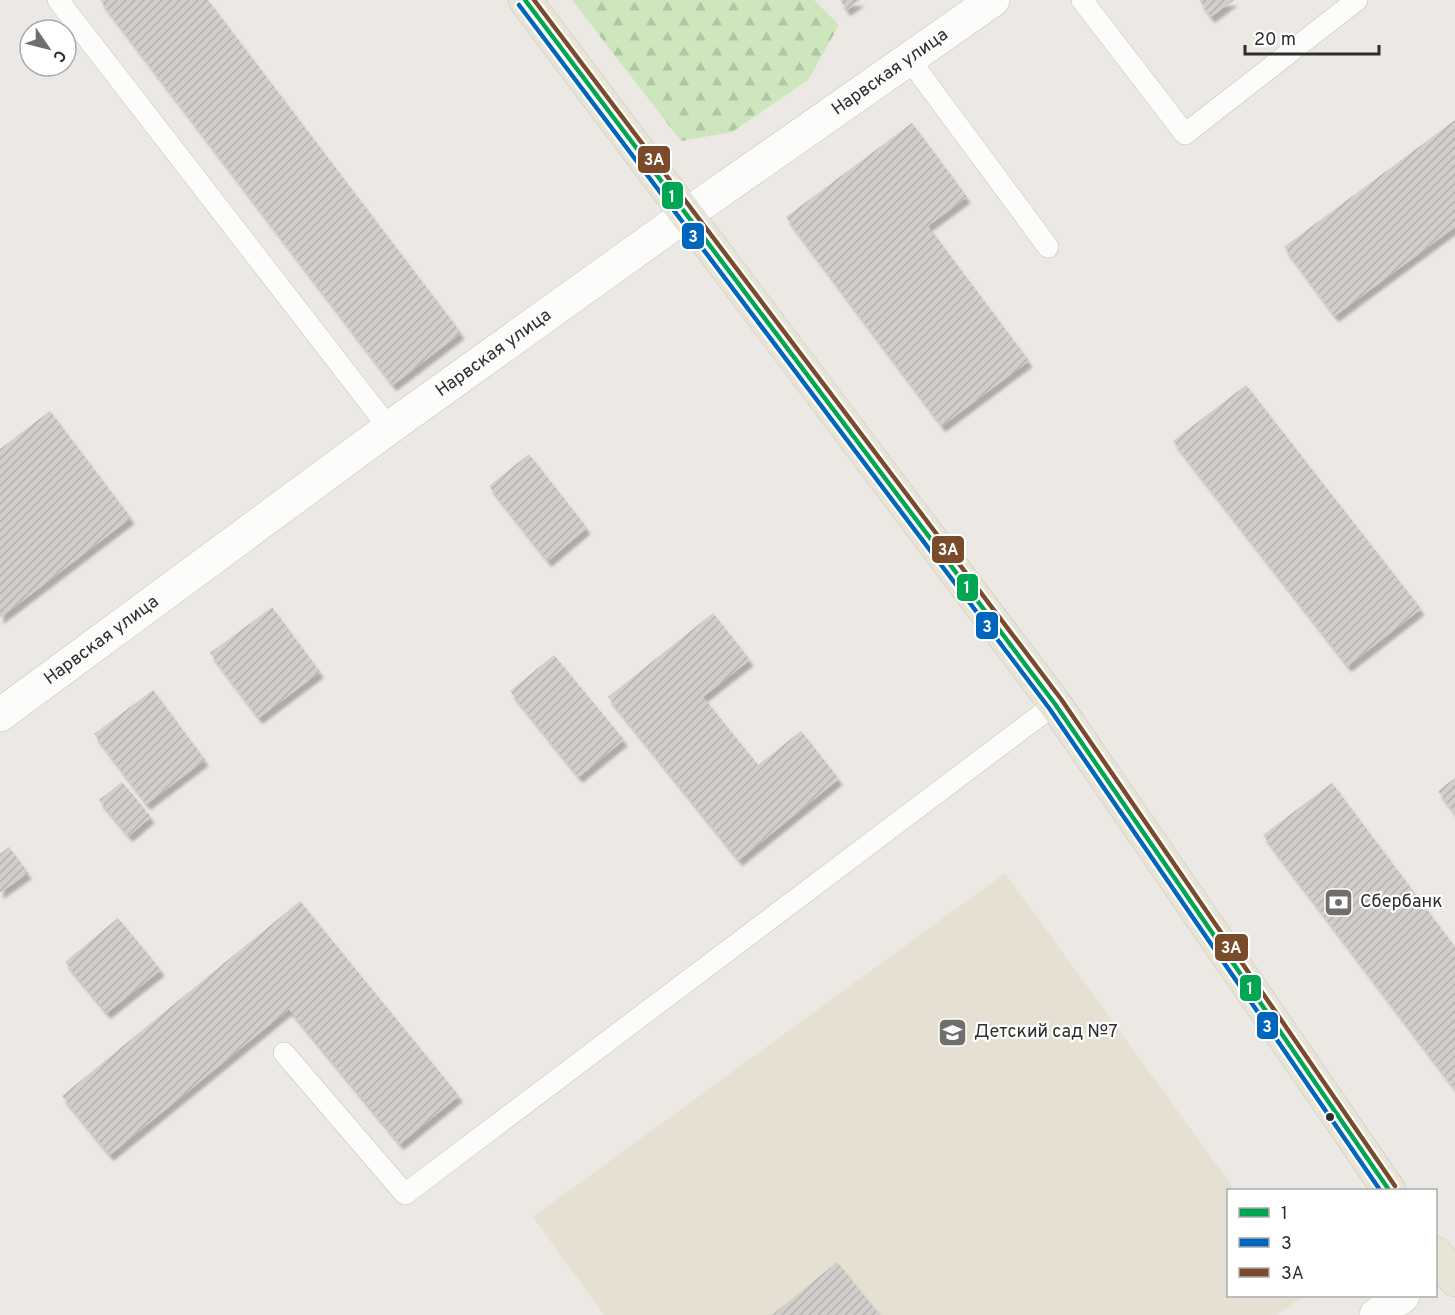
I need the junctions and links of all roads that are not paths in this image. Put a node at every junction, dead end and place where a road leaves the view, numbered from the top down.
1 (58, 0) edge
2 (525, 0) edge
3 (993, 0) edge
4 (1082, 0) edge
5 (1358, 0) edge
6 (909, 59) junction
7 (686, 215) junction
8 (1048, 247) dead end
9 (389, 428) junction
10 (1055, 704) junction
11 (0, 715) edge
12 (284, 1053) dead end
13 (1388, 1189) edge
14 (1402, 1297) edge
15 (1376, 1315) edge

1 - 9 lane
2 - 7 main road
3 - 6 street, Нарвская улица
4 - 5 lane
6 - 7 street, Нарвская улица
6 - 8 lane
7 - 9 street, Нарвская улица
7 - 10 main road
9 - 11 street, Нарвская улица
10 - 12 lane
10 - 13 main road
14 - 15 street

